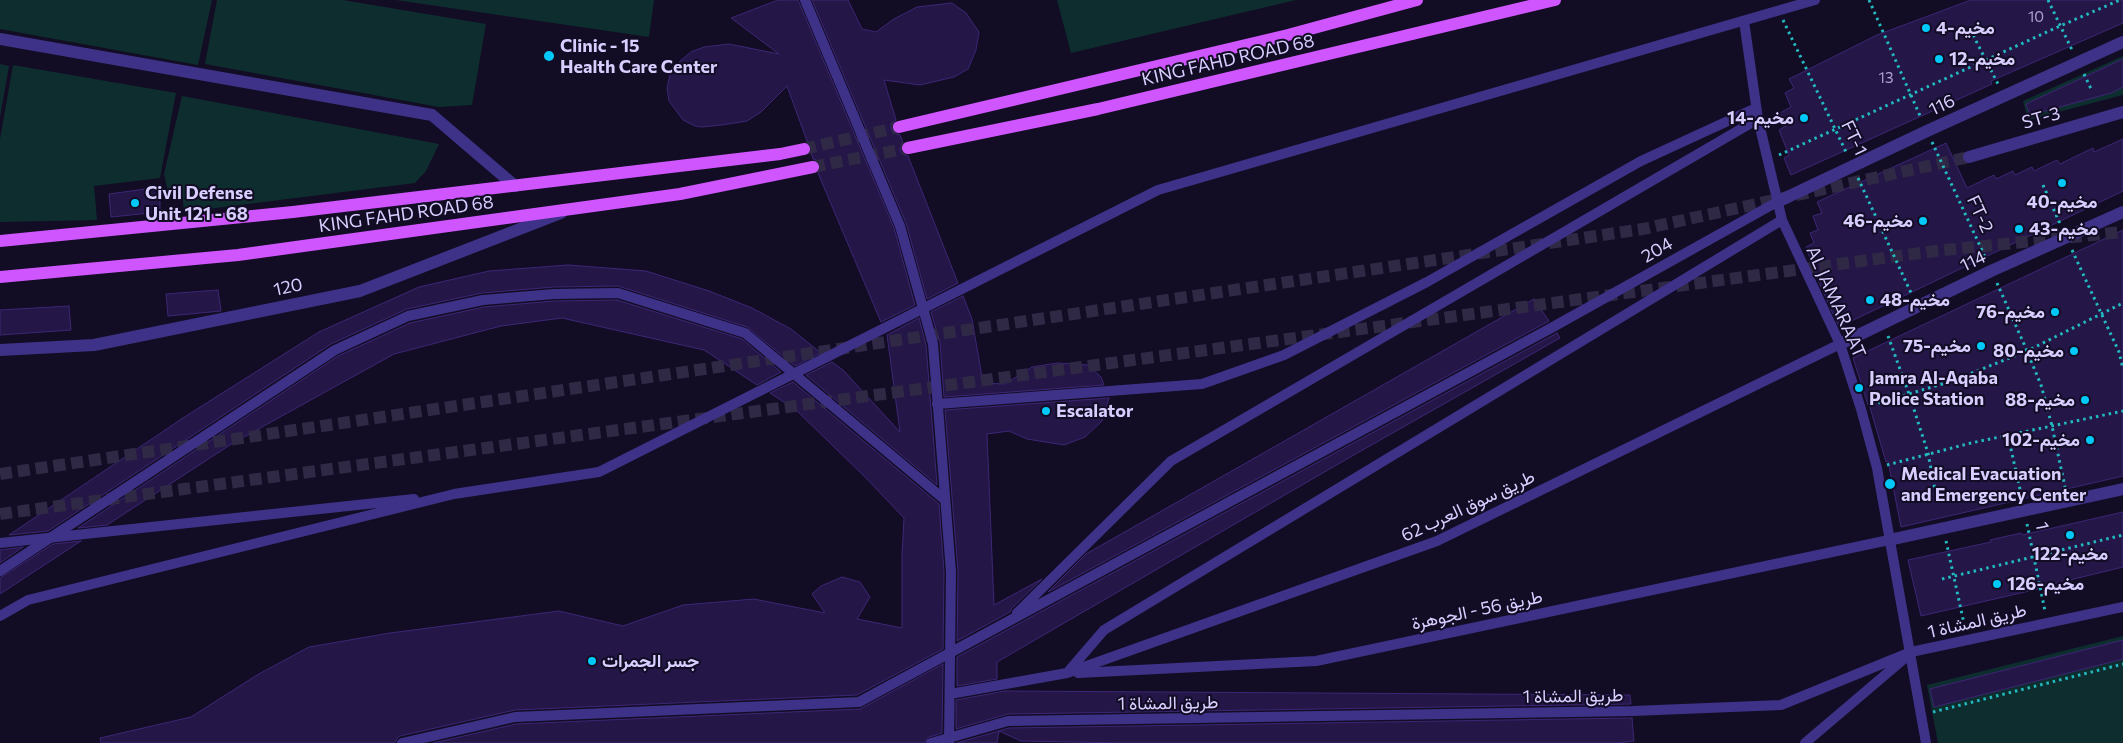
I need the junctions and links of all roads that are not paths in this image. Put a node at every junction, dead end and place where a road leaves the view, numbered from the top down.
1 (805, 0) edge
2 (1417, 0) edge
3 (1555, 0) edge
4 (1815, 0) edge
5 (1744, 21) junction
6 (0, 39) edge
7 (2123, 42) edge
8 (1756, 108) junction
9 (2123, 112) edge
10 (1758, 119) junction
11 (898, 127) tunnel mouth
12 (908, 148) tunnel mouth
13 (804, 149) tunnel mouth
14 (1970, 157) tunnel mouth
15 (813, 168) tunnel mouth
16 (515, 186) junction
17 (1777, 202) junction
18 (570, 210) junction
19 (2123, 212) edge
20 (1782, 220) junction
21 (0, 242) edge
22 (0, 277) edge
23 (1840, 344) junction
24 (0, 350) edge
25 (938, 404) junction
26 (2123, 489) edge
27 (454, 494) junction
28 (945, 500) junction
29 (1889, 540) junction
30 (0, 543) edge
31 (0, 571) edge
32 (2123, 607) edge
33 (0, 616) edge
34 (1009, 621) junction
35 (1911, 652) junction
36 (1067, 673) junction
37 (950, 694) junction
38 (402, 743) edge
39 (931, 743) edge
40 (950, 743) edge
41 (1805, 743) edge
42 (1926, 743) edge

1 - 25 street, bridge
2 - 11 main road, KING FAHD ROAD 68
3 - 12 main road, KING FAHD ROAD 68
4 - 5 street
5 - 8 street, AL JAMARAAT
5 - 27 street
6 - 16 street
7 - 17 street, 116
8 - 10 street, AL JAMARAAT
8 - 25 street
9 - 14 street, ST-3
10 - 17 street, AL JAMARAAT
10 - 34 street
13 - 16 main road, KING FAHD ROAD 68
15 - 18 main road, KING FAHD ROAD 68
16 - 21 main road, KING FAHD ROAD 68
17 - 20 street, AL JAMARAAT
17 - 34 street, 204
18 - 22 main road, KING FAHD ROAD 68
18 - 24 street, 120
19 - 23 street, 114
20 - 23 street, AL JAMARAAT
20 - 36 street
23 - 29 street, AL JAMARAAT
23 - 36 street, طريق سوق العرب 62
25 - 28 street, bridge
26 - 29 street
27 - 30 street
27 - 33 street
28 - 31 street, bridge
28 - 37 street, bridge
29 - 35 street, AL JAMARAAT
29 - 36 street, طريق 56 - الجوهرة
32 - 35 street, طريق المشاة 1
34 - 38 street, 204
35 - 39 street, طريق المشاة 1
35 - 41 street
35 - 42 street, AL JAMARAAT
36 - 37 street
37 - 40 street

